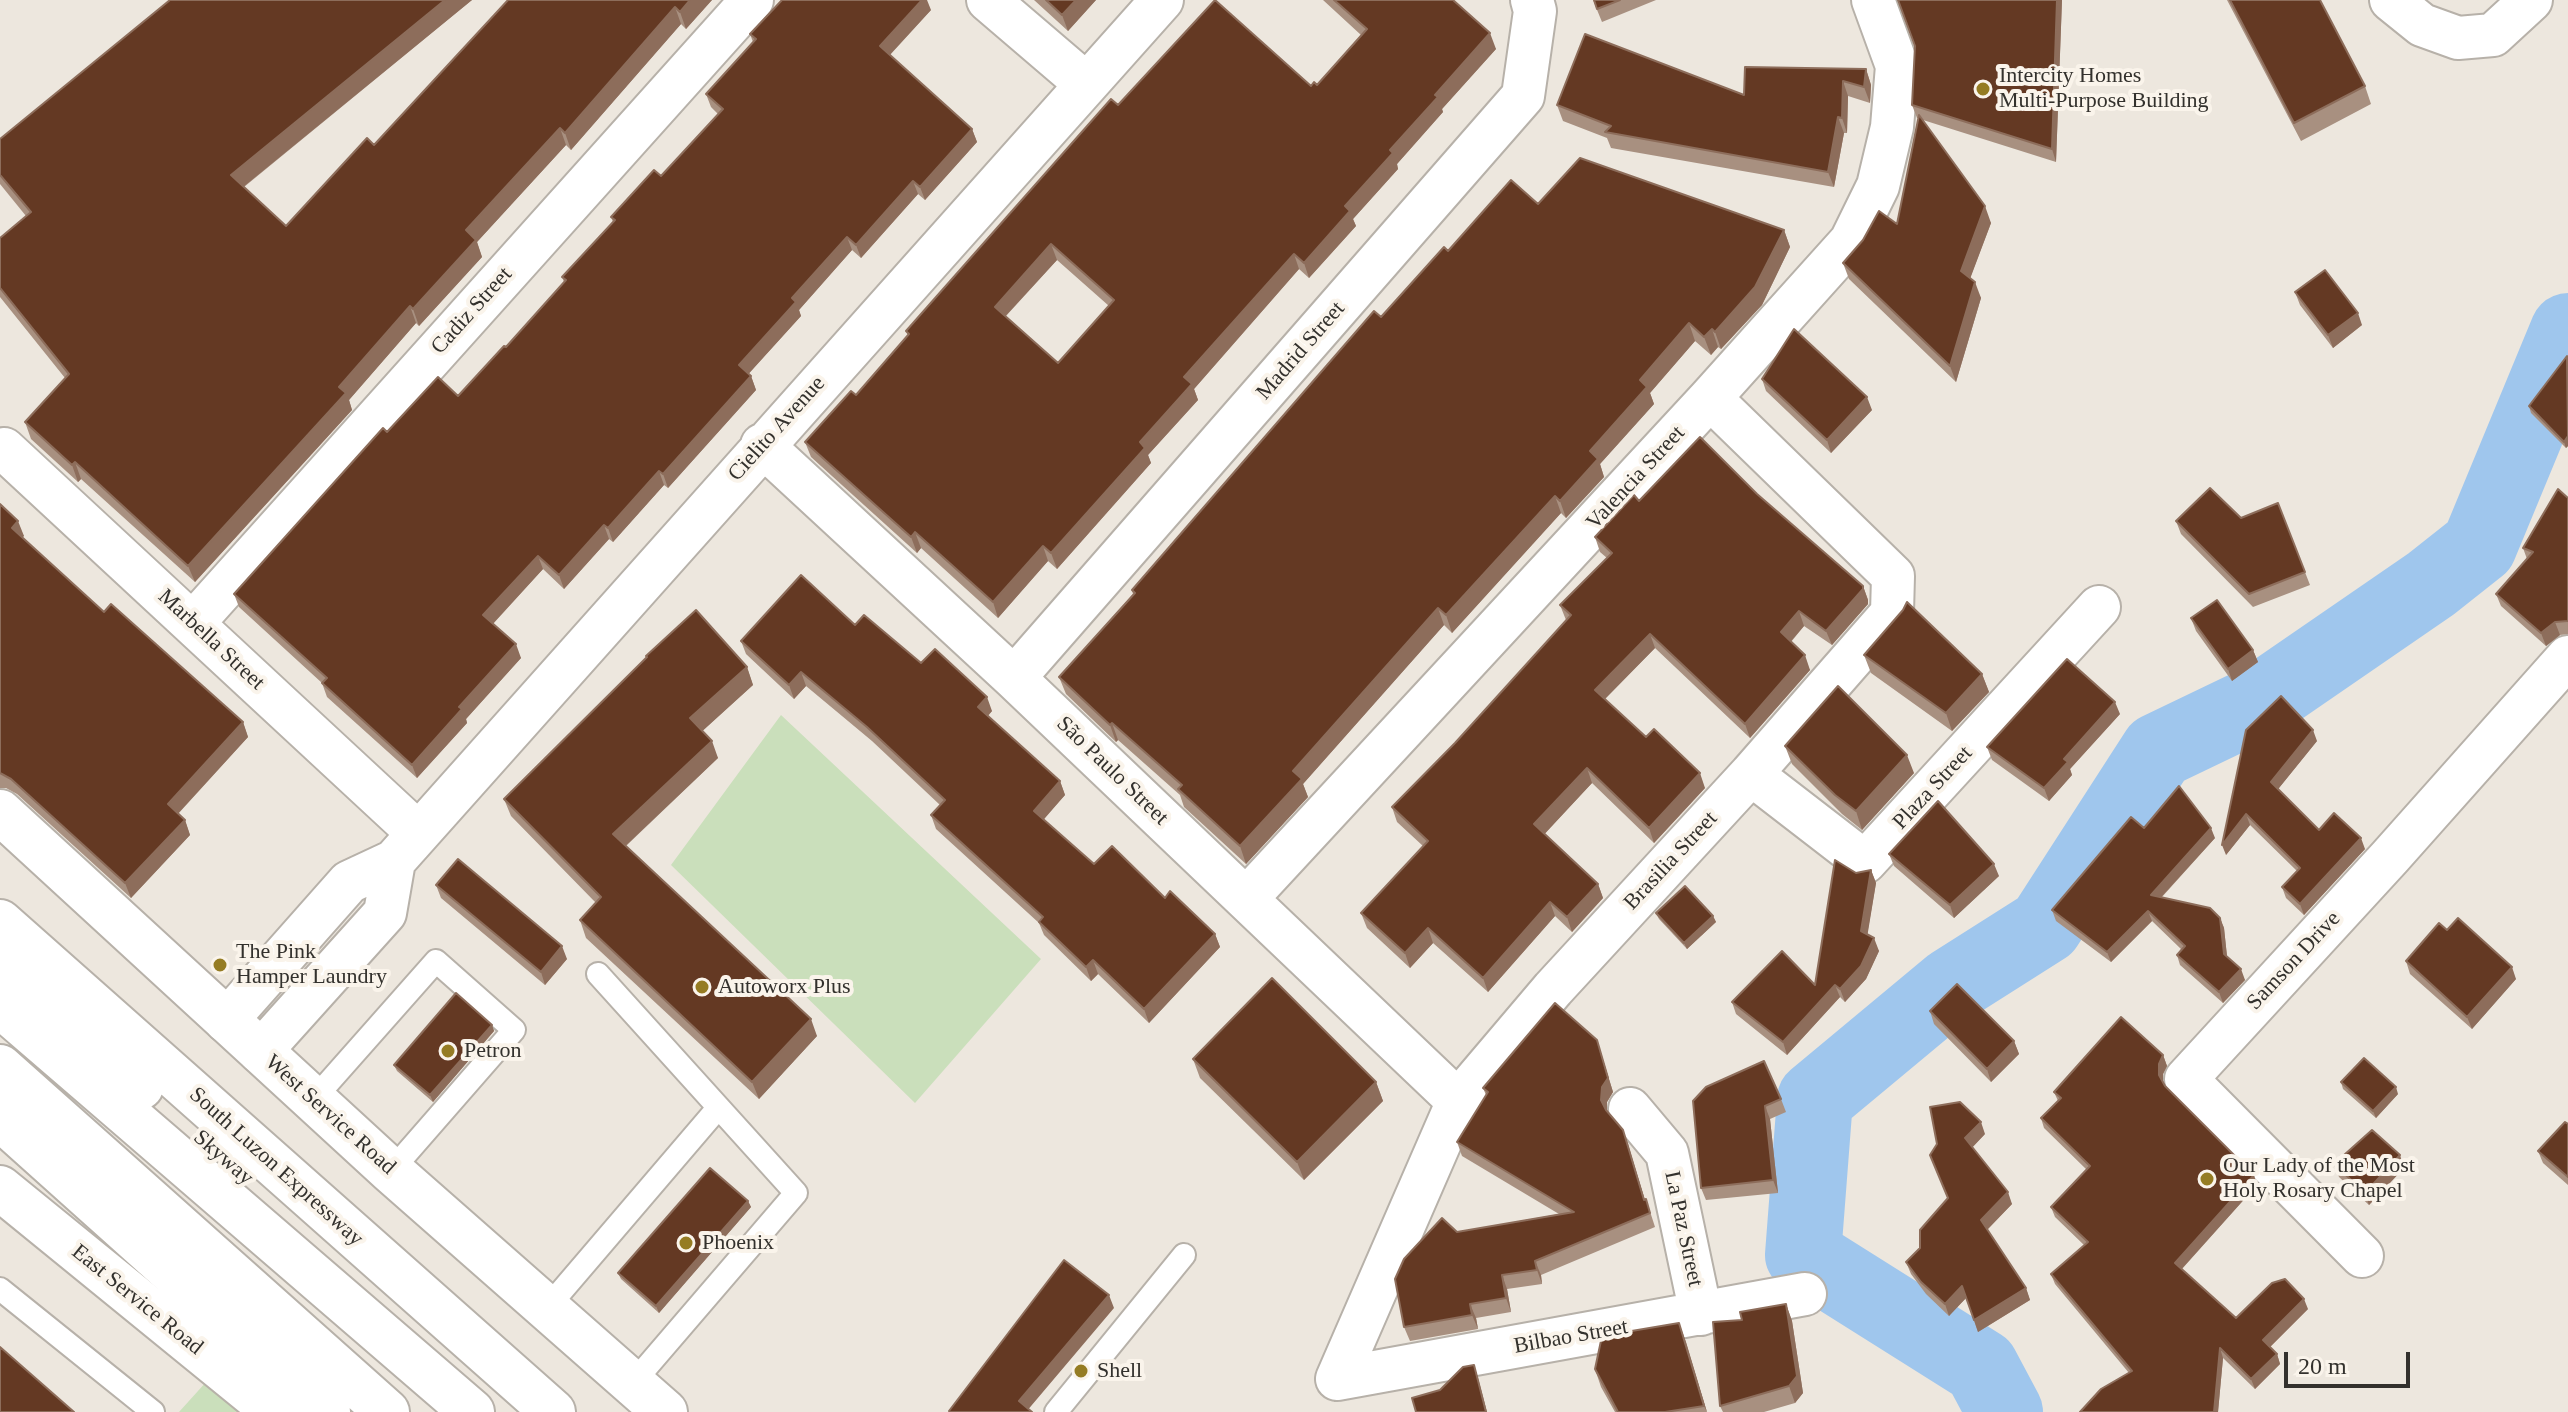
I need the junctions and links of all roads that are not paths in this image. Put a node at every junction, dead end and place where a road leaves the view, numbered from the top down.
1 (752, 0) edge
2 (988, 0) edge
3 (1162, 0) edge
4 (1532, 0) edge
5 (1873, 0) edge
6 (2391, 0) edge
7 (2531, 0) edge
8 (1085, 83) junction
9 (1710, 398) junction
10 (762, 445) junction
11 (4, 449) dead end
12 (2099, 607) dead end
13 (193, 623) junction
14 (2568, 657) edge
15 (1014, 678) junction
16 (1751, 774) junction
17 (0, 812) edge
18 (406, 847) junction
19 (1246, 899) junction
20 (0, 922) edge
21 (294, 944) junction
22 (0, 966) edge
23 (598, 974) dead end
24 (330, 975) junction
25 (0, 1005) edge
26 (226, 1021) junction
27 (260, 1052) junction
28 (6, 1096) edge
29 (313, 1100) junction
30 (1458, 1101) junction
31 (718, 1108) junction
32 (1630, 1109) dead end
33 (391, 1171) junction
34 (0, 1188) edge
35 (1184, 1255) dead end
36 (2362, 1256) dead end
37 (0, 1289) edge
38 (1805, 1294) dead end
39 (547, 1308) junction
40 (1701, 1314) junction
41 (1337, 1379) joint
42 (632, 1384) junction
43 (1065, 1409) edge
44 (153, 1412) edge
45 (275, 1412) edge
46 (328, 1412) edge
47 (387, 1412) edge
48 (472, 1412) edge
49 (519, 1412) edge
50 (553, 1412) edge
51 (665, 1412) edge

1 - 13 street, Cadiz Street
2 - 8 street
3 - 8 street, Cielito Avenue
4 - 15 street, Madrid Street
5 - 9 street, Valencia Street
6 - 7 street
8 - 10 street, Cielito Avenue
9 - 16 street, Brasilia Street
9 - 19 street, Valencia Street
10 - 15 street, São Paulo Street
10 - 18 street, Cielito Avenue
11 - 13 street, Marbella Street
12 - 16 street, Plaza Street
13 - 18 street, Marbella Street
14 - 36 street, Samson Drive
15 - 19 street, São Paulo Street
16 - 30 street, Brasilia Street
17 - 26 main road, West Service Road
18 - 21 street, Cielito Avenue
18 - 24 street
19 - 30 street, São Paulo Street
20 - 50 main road, South Luzon Expressway
21 - 24 street
21 - 26 street, Cielito Avenue
22 - 49 main road, Skyway
23 - 31 lane
24 - 27 street
25 - 48 main road, Skyway
26 - 27 main road, West Service Road
27 - 29 main road, West Service Road
28 - 46 main road
28 - 47 main road
29 - 33 main road, West Service Road
29 - 33 lane
30 - 41 street, Brasilia Street
31 - 39 lane
31 - 42 lane
32 - 40 street, La Paz Street
33 - 39 main road, West Service Road
34 - 45 main road, East Service Road
35 - 43 lane
37 - 44 lane
38 - 40 street, Bilbao Street
39 - 42 main road, West Service Road
40 - 41 street, Bilbao Street
42 - 51 main road, West Service Road

